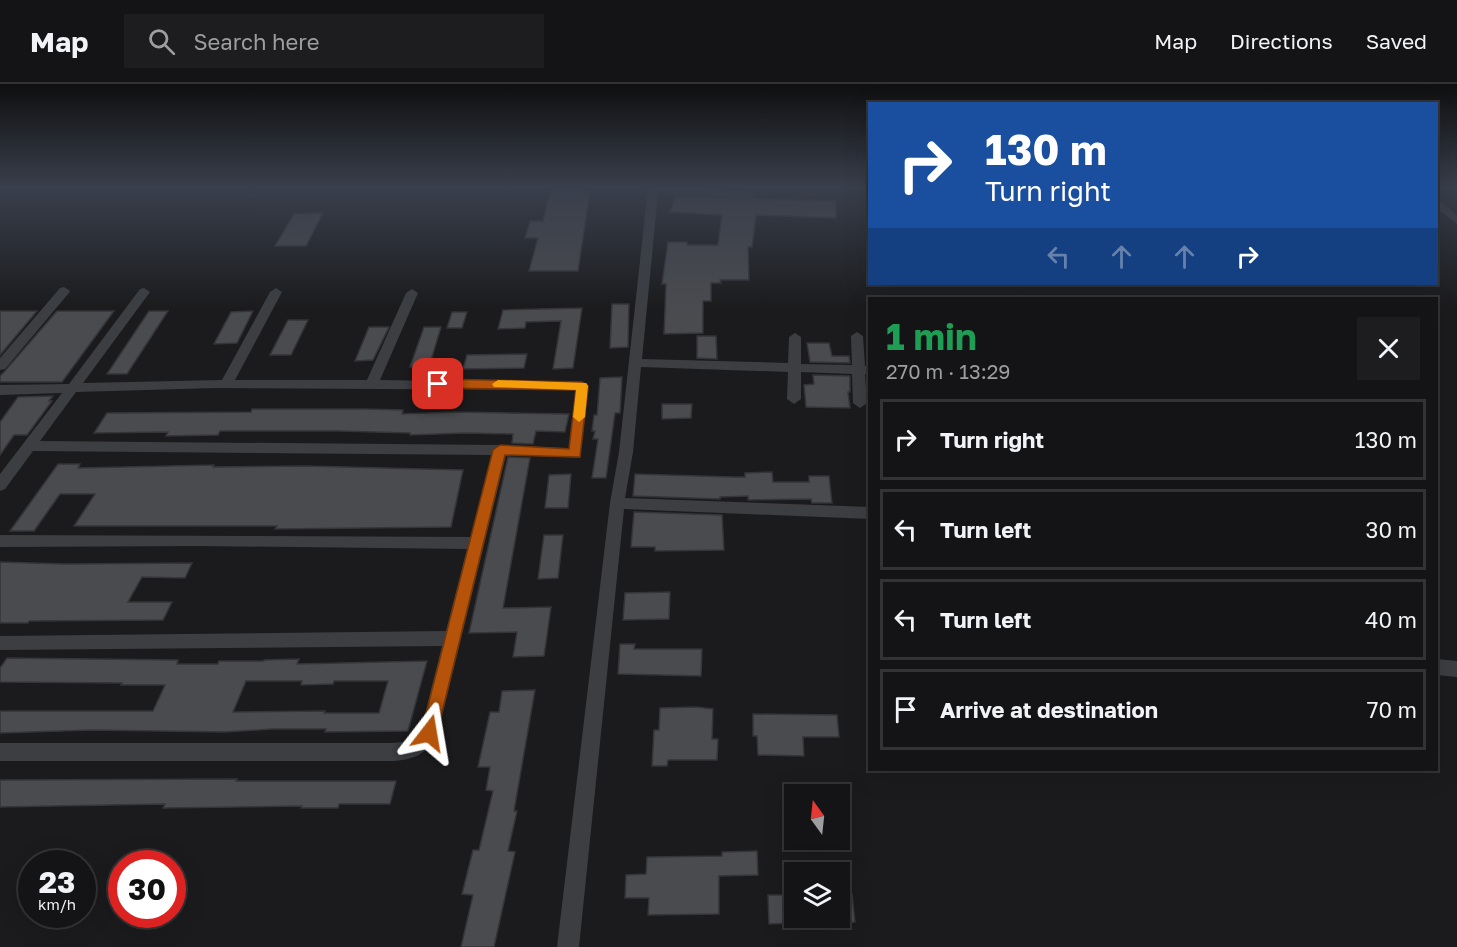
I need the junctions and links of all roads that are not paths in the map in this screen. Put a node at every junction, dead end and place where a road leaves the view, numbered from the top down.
1 (649, 228) edge
2 (64, 291) dead end
3 (144, 292) dead end
4 (276, 292) dead end
5 (412, 293) dead end
6 (857, 336) dead end
7 (795, 337) dead end
8 (635, 363) junction
9 (0, 366) edge
10 (795, 368) junction
11 (864, 370) edge
12 (372, 383) junction
13 (226, 384) junction
14 (70, 388) junction
15 (0, 390) edge
16 (794, 399) dead end
17 (860, 403) dead end
18 (30, 446) junction
19 (500, 450) junction
20 (0, 485) edge
21 (617, 503) junction
22 (868, 513) edge
23 (0, 541) edge
24 (476, 543) junction
25 (453, 638) junction
26 (0, 643) edge
27 (1438, 667) edge
28 (1457, 669) edge
29 (0, 752) edge
30 (568, 947) edge

1 - 8 street
2 - 9 street
3 - 14 street
4 - 13 street
5 - 12 street
6 - 11 street
7 - 10 street
8 - 10 street
8 - 21 street
10 - 11 street
10 - 16 street
11 - 17 street
12 - 13 street
12 - 19 street
13 - 14 street
14 - 15 street
14 - 18 street
18 - 19 street
18 - 20 street
19 - 24 street
21 - 22 street
21 - 30 street
23 - 24 street
24 - 25 street
25 - 26 street
25 - 29 street
27 - 28 street

